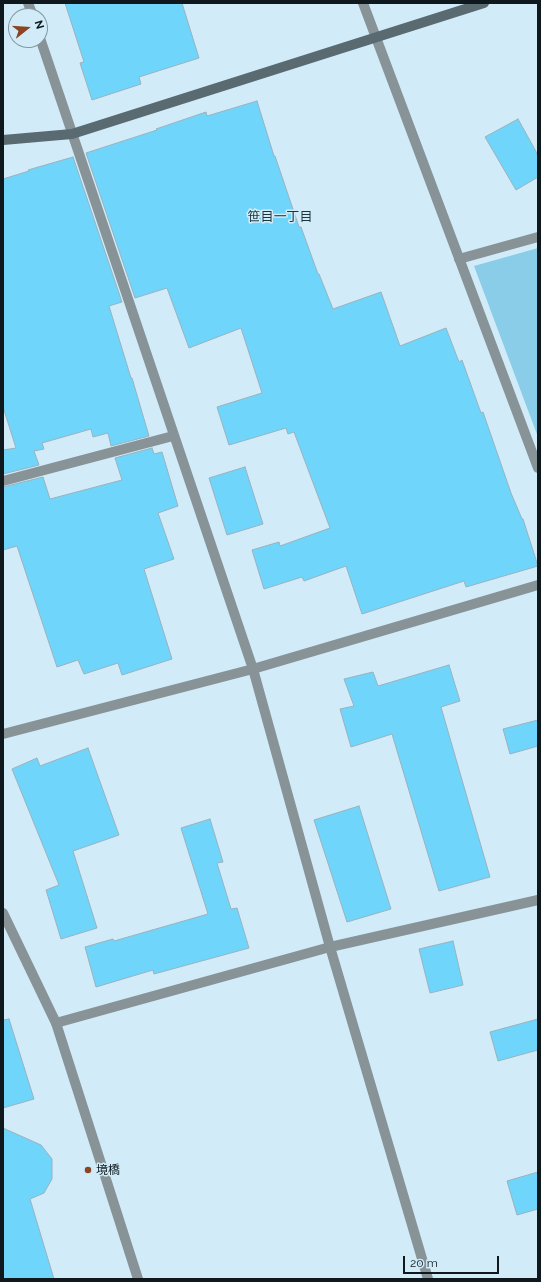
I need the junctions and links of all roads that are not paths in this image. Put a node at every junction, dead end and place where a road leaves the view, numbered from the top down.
1 (363, 3) edge
2 (484, 3) edge
3 (375, 37) junction
4 (43, 48) edge
5 (72, 134) junction
6 (3, 140) edge
7 (538, 237) edge
8 (459, 259) junction
9 (174, 436) junction
10 (538, 468) edge
11 (3, 481) edge
12 (538, 584) edge
13 (252, 669) junction
14 (3, 734) edge
15 (538, 900) edge
16 (3, 913) edge
17 (330, 947) junction
18 (56, 1023) junction
19 (138, 1279) edge
20 (428, 1279) edge

1 - 3 street
2 - 3 street
3 - 5 street
3 - 8 street
4 - 5 street
5 - 6 street
5 - 9 street
7 - 8 street
8 - 10 street
9 - 11 street
9 - 13 street
12 - 13 street
13 - 14 street
13 - 17 street
15 - 17 street
16 - 18 street
17 - 18 street
17 - 20 street
18 - 19 street

